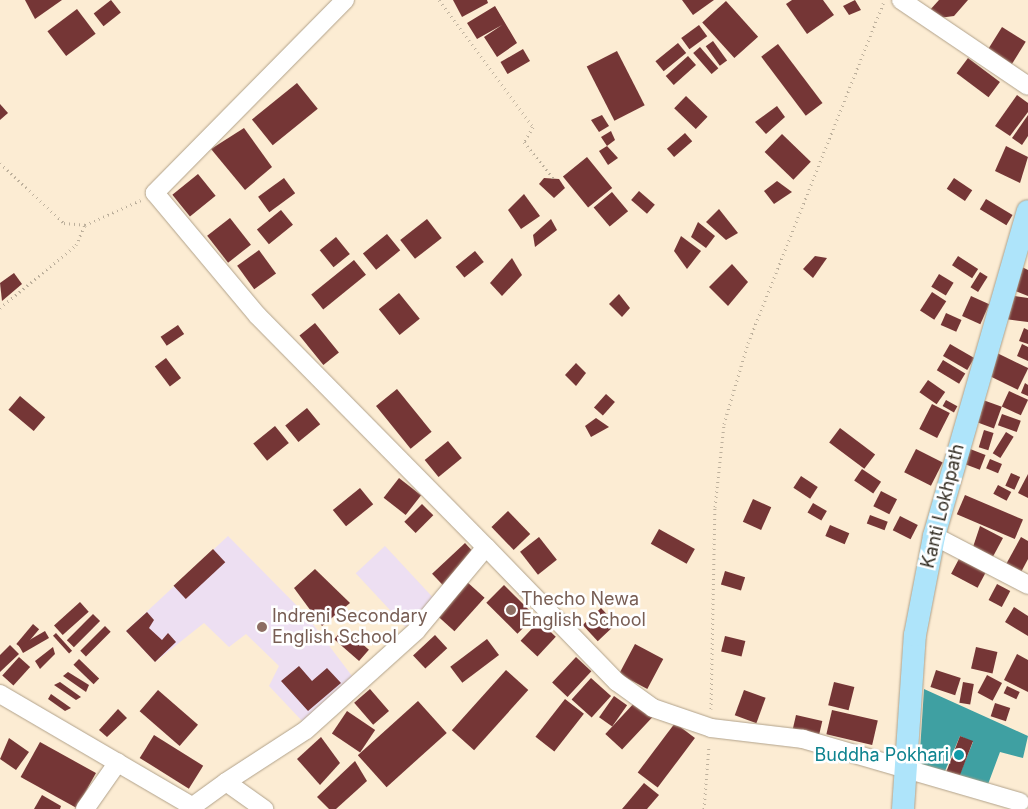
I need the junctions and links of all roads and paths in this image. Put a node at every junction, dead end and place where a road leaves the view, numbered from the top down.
1 (345, 0) edge
2 (438, 0) edge
3 (884, 0) edge
4 (901, 0) edge
5 (1028, 86) edge
6 (0, 163) edge
7 (554, 179) dead end
8 (155, 193) junction
9 (1028, 210) edge
10 (85, 225) junction
11 (1020, 259) edge
12 (0, 308) edge
13 (934, 536) junction
14 (486, 547) junction
15 (1028, 585) edge
16 (0, 694) edge
17 (710, 728) junction
18 (118, 762) junction
19 (906, 767) junction
20 (226, 782) junction
21 (1022, 801) edge
22 (191, 807) edge
23 (85, 809) edge
24 (264, 809) edge
25 (704, 809) edge
26 (903, 809) edge

1 - 8 street
2 - 7 path
3 - 17 path
4 - 5 street
6 - 10 path
8 - 10 path
8 - 14 street
9 - 11 main road, Kanti Lokhpath
10 - 12 path
11 - 13 main road, Kanti Lokhpath
13 - 15 street
13 - 19 main road, Kanti Lokhpath
14 - 17 street
14 - 20 street
16 - 18 street
17 - 19 street
17 - 25 path
18 - 22 street
18 - 23 street
19 - 21 street
19 - 26 main road, Kanti Lokhpath
20 - 22 street
20 - 24 street

